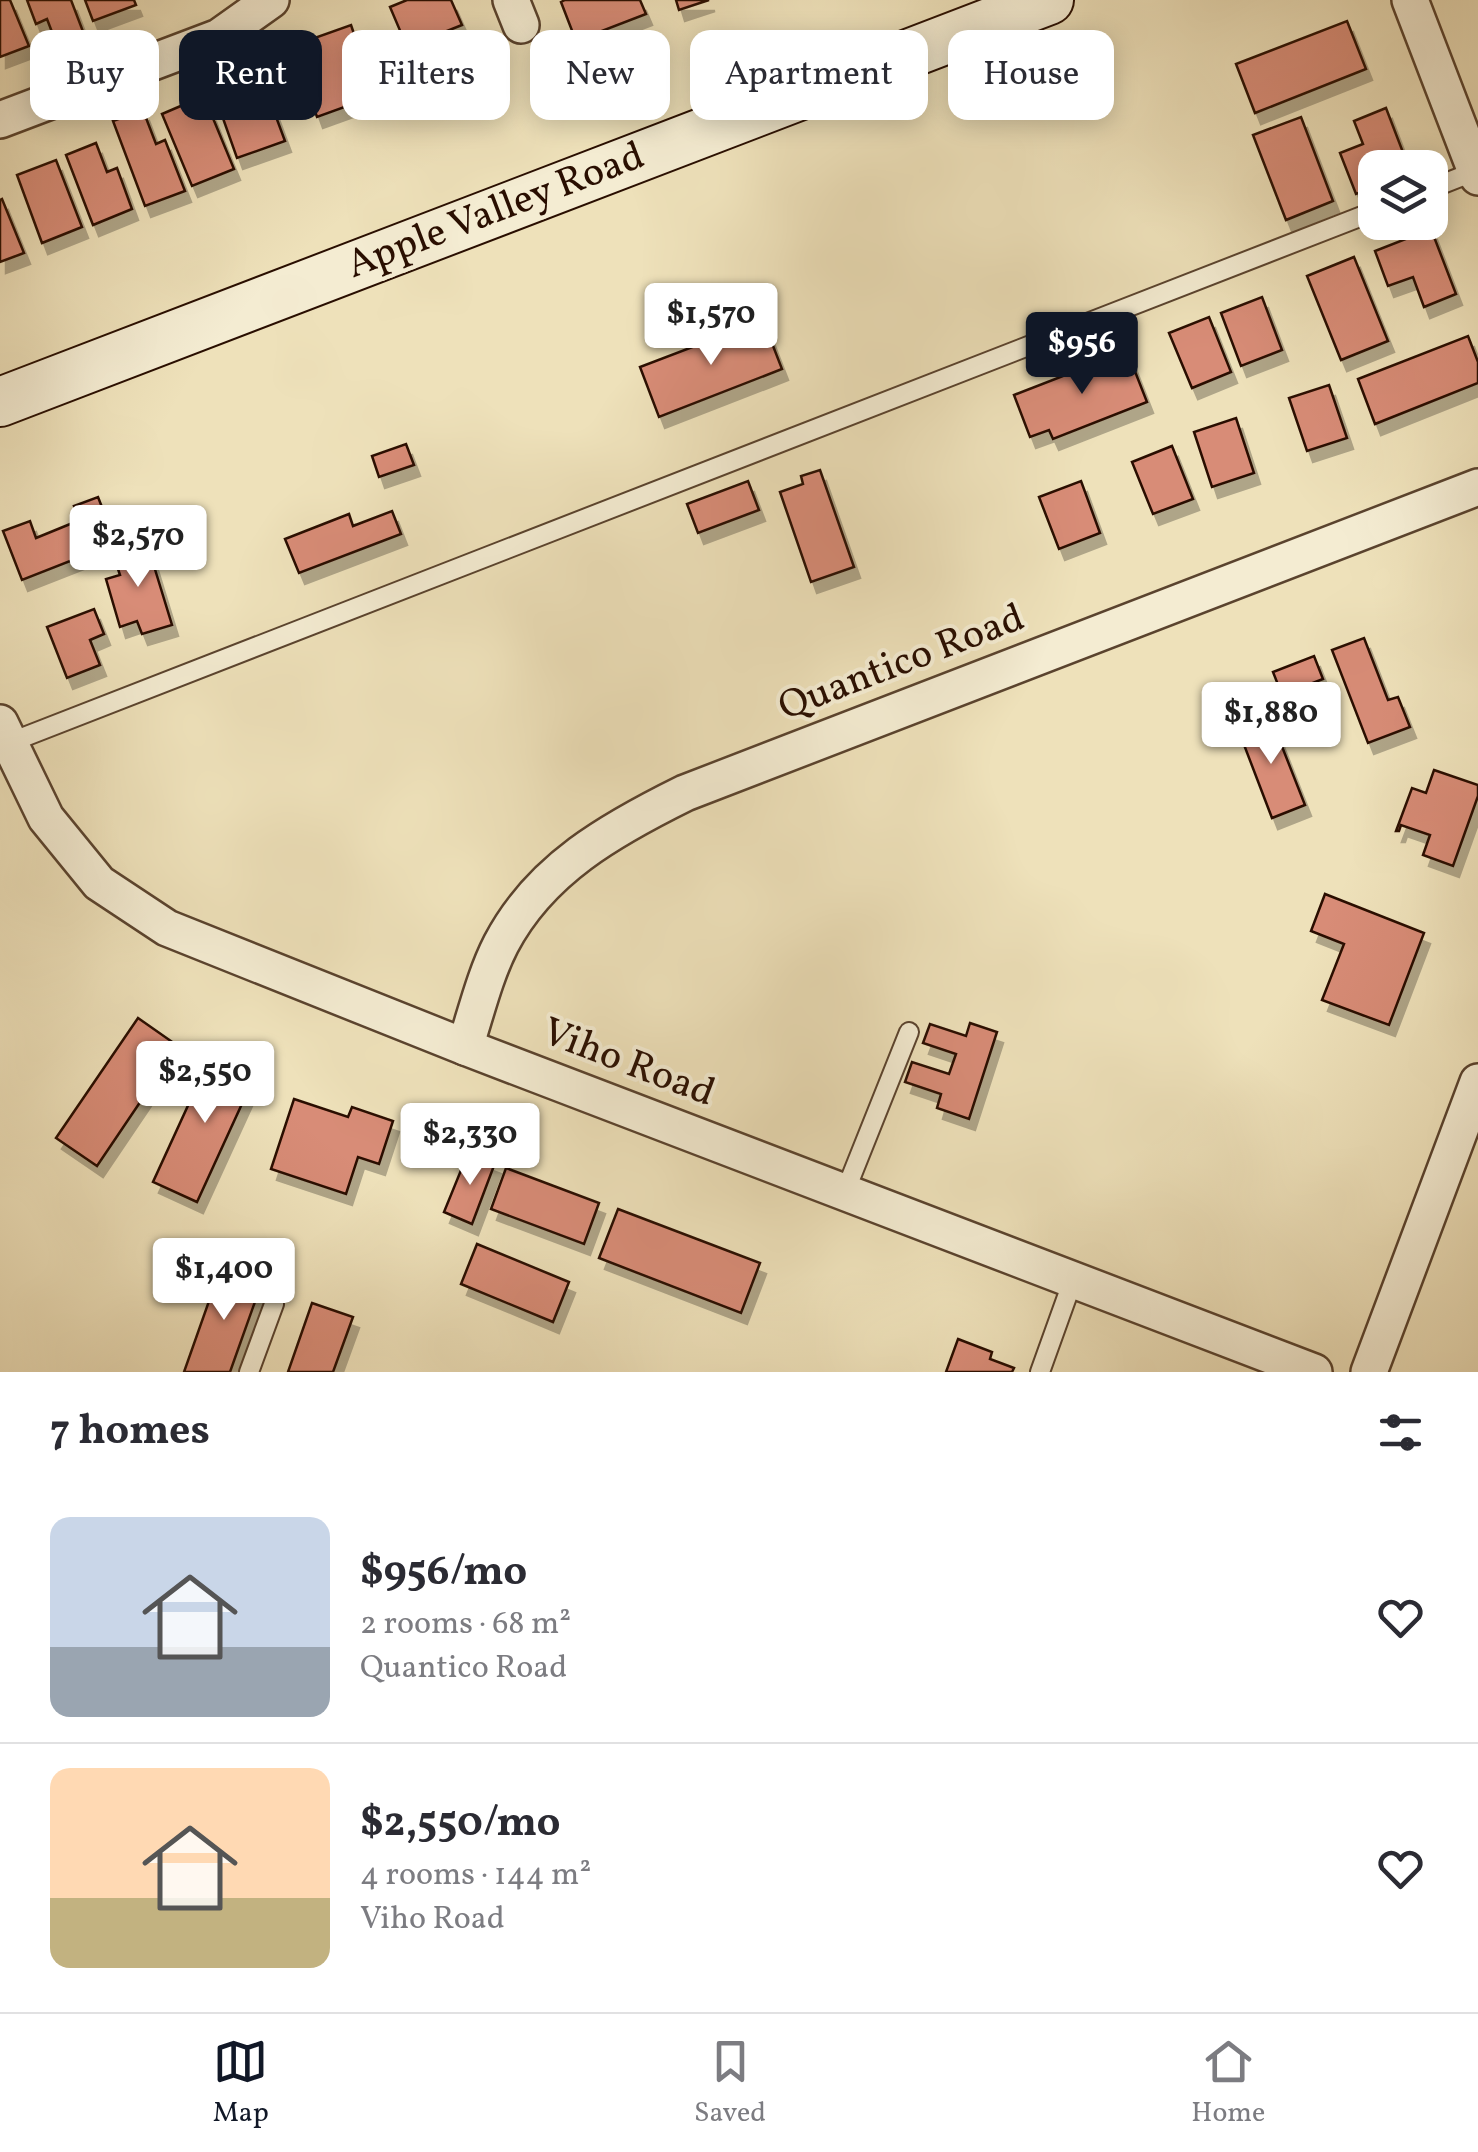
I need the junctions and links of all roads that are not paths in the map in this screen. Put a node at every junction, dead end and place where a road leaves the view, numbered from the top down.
1 (271, 0) edge
2 (1048, 0) edge
3 (1410, 0) edge
4 (1000, 9) edge
5 (0, 120) edge
6 (1477, 173) edge
7 (1448, 183) edge
8 (1358, 217) edge
9 (0, 402) edge
10 (1478, 488) edge
11 (3, 737) edge
12 (909, 1032) dead end
13 (465, 1047) junction
14 (1478, 1082) edge
15 (845, 1192) junction
16 (1074, 1280) junction
17 (274, 1304) dead end
18 (248, 1372) edge
19 (1040, 1372) edge
20 (1314, 1372) edge
21 (1369, 1372) edge

1 - 5 street
2 - 4 street, Apple Valley Road
3 - 6 street
4 - 9 street, Apple Valley Road
6 - 7 lane
8 - 11 lane
10 - 13 street, Quantico Road
11 - 13 street, Viho Road
12 - 15 lane
13 - 15 street, Viho Road
14 - 21 street
15 - 16 street, Viho Road
16 - 19 lane
16 - 20 street, Viho Road
17 - 18 lane

